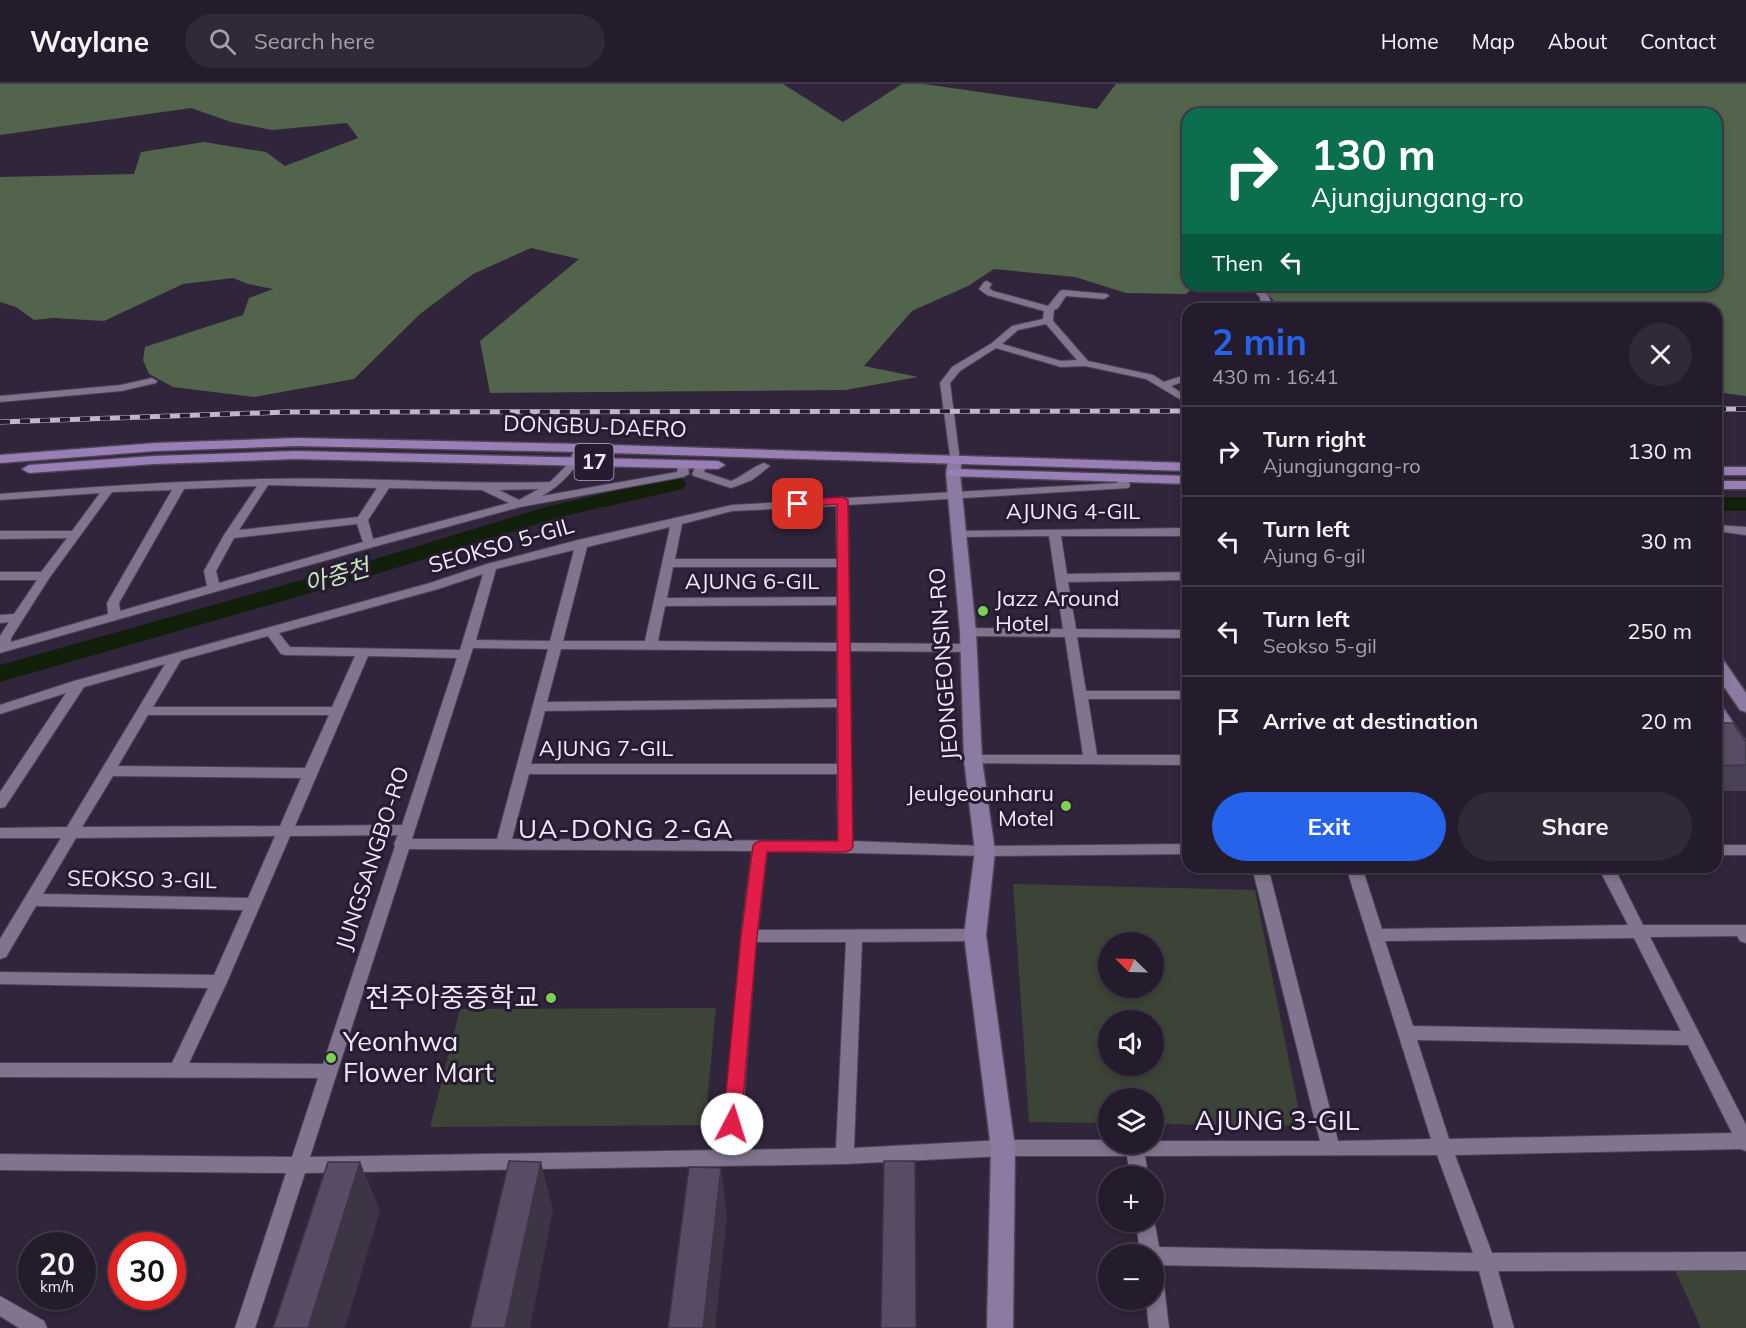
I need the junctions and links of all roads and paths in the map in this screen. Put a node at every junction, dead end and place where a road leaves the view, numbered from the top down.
1 (987, 284) dead end
2 (1104, 296) dead end
3 (1049, 309) junction
4 (1048, 321) junction
5 (995, 345) junction
6 (1085, 363) junction
7 (1182, 379) edge
8 (152, 381) dead end
9 (1164, 386) junction
10 (1182, 397) edge
11 (0, 399) edge
12 (581, 447) junction
13 (0, 459) edge
14 (575, 462) junction
15 (764, 466) junction
16 (954, 467) junction
17 (1182, 467) edge
18 (683, 469) junction
19 (700, 469) junction
20 (0, 471) edge
21 (1722, 471) edge
22 (1746, 471) edge
23 (1122, 479) junction
24 (1182, 480) edge
25 (265, 482) junction
26 (1746, 484) edge
27 (385, 485) junction
28 (554, 485) junction
29 (731, 485) junction
30 (1722, 485) edge
31 (180, 486) junction
32 (484, 487) junction
33 (109, 489) junction
34 (0, 497) edge
35 (956, 497) junction
36 (842, 500) junction
37 (519, 504) junction
38 (732, 508) junction
39 (362, 520) junction
40 (677, 521) junction
41 (1722, 528) edge
42 (1741, 530) edge
43 (1053, 532) junction
44 (1182, 532) edge
45 (958, 533) junction
46 (76, 534) junction
47 (0, 535) edge
48 (230, 535) junction
49 (1746, 541) edge
50 (582, 543) junction
51 (369, 544) junction
52 (669, 563) junction
53 (843, 563) junction
54 (491, 567) junction
55 (0, 576) edge
56 (45, 576) junction
57 (1182, 576) edge
58 (1061, 578) junction
59 (214, 589) junction
60 (843, 601) junction
61 (660, 602) junction
62 (115, 617) junction
63 (19, 618) junction
64 (0, 619) edge
65 (272, 632) junction
66 (1070, 634) junction
67 (1182, 634) edge
68 (968, 640) junction
69 (555, 645) junction
70 (651, 645) junction
71 (843, 646) junction
72 (2, 649) edge
73 (466, 649) junction
74 (363, 652) junction
75 (176, 657) junction
76 (1722, 671) edge
77 (79, 684) junction
78 (1080, 694) junction
79 (1182, 695) edge
80 (844, 703) junction
81 (1746, 706) edge
82 (539, 707) junction
83 (0, 710) edge
84 (144, 711) junction
85 (336, 711) junction
86 (1722, 719) edge
87 (1746, 757) edge
88 (973, 760) junction
89 (1091, 760) junction
90 (1182, 760) edge
91 (844, 769) junction
92 (523, 770) junction
93 (108, 771) junction
94 (309, 773) junction
95 (0, 803) edge
96 (283, 831) junction
97 (0, 833) edge
98 (72, 833) junction
99 (403, 837) junction
100 (503, 845) junction
101 (760, 846) junction
102 (845, 846) junction
103 (1182, 849) edge
104 (1722, 850) edge
105 (1746, 850) edge
106 (985, 851) junction
107 (1262, 873) edge
108 (1356, 873) edge
109 (1609, 873) edge
110 (32, 900) junction
111 (252, 904) junction
112 (1639, 933) junction
113 (975, 935) junction
114 (1376, 935) junction
115 (749, 936) junction
116 (854, 936) junction
117 (1746, 937) edge
118 (2, 949) edge
119 (0, 978) edge
120 (219, 982) junction
121 (1409, 1033) junction
122 (1693, 1038) junction
123 (0, 1070) edge
124 (177, 1070) junction
125 (328, 1071) junction
126 (1746, 1142) edge
127 (1443, 1146) junction
128 (1098, 1147) edge
129 (1164, 1147) edge
130 (1003, 1148) junction
131 (1331, 1149) junction
132 (845, 1156) junction
133 (730, 1158) junction
134 (0, 1162) edge
135 (297, 1165) junction
136 (1164, 1255) edge
137 (1746, 1261) edge
138 (1486, 1262) junction
139 (0, 1305) edge
140 (1157, 1310) edge
141 (37, 1328) edge
142 (245, 1328) edge
143 (1000, 1328) edge
144 (1159, 1328) edge
145 (1504, 1328) edge

1 - 3 street
2 - 3 street
3 - 4 street
4 - 5 street
4 - 6 street
5 - 6 street
5 - 16 street
6 - 9 street
7 - 9 street
8 - 11 street
9 - 10 street
12 - 13 main road, DONGBU-DAERO / 17
12 - 14 street
12 - 16 main road, DONGBU-DAERO / 17
14 - 18 main road, DONGBU-DAERO / 17
14 - 20 main road, DONGBU-DAERO / 17
14 - 28 street
15 - 16 main road, DONGBU-DAERO / 17
15 - 19 main road, DONGBU-DAERO / 17
15 - 29 street
16 - 17 main road, DONGBU-DAERO / 17
16 - 23 main road, DONGBU-DAERO / 17
16 - 35 street, JEONGEONSIN-RO
18 - 19 main road, DONGBU-DAERO / 17
18 - 37 street
19 - 29 street
21 - 22 main road
23 - 24 main road, DONGBU-DAERO / 17
23 - 35 street, SEOKSO 5-GIL
25 - 27 street
25 - 31 street
25 - 48 street
26 - 30 main road
27 - 32 street
27 - 39 street
28 - 32 street
28 - 37 street
29 - 38 street
31 - 33 street
31 - 62 street
32 - 37 street
33 - 34 street
33 - 46 street
35 - 36 street, SEOKSO 5-GIL
35 - 45 street, JEONGEONSIN-RO
36 - 38 street, SEOKSO 5-GIL
36 - 53 street, AJUNG 6-GIL
37 - 51 street
38 - 40 street, SEOKSO 5-GIL
39 - 48 street
39 - 51 street
40 - 50 street, SEOKSO 5-GIL
40 - 52 street
41 - 42 street
42 - 49 street
43 - 44 street, AJUNG 4-GIL
43 - 45 street, AJUNG 4-GIL
43 - 58 street
45 - 68 street, JEONGEONSIN-RO
46 - 47 street
46 - 56 street
48 - 59 street
50 - 54 street, SEOKSO 5-GIL
50 - 69 street, AJUNG 7-GIL
51 - 59 street
52 - 53 street, AJUNG 6-GIL
52 - 61 street
53 - 60 street, AJUNG 6-GIL
54 - 65 street, SEOKSO 5-GIL
54 - 73 street, JUNGSANGBO-RO
55 - 56 street
56 - 63 street
57 - 58 street
58 - 66 street
59 - 62 street
60 - 61 street, AJUNG 6-GIL
60 - 71 street, AJUNG 6-GIL
61 - 70 street
62 - 72 street
63 - 64 street
63 - 72 street
65 - 74 street
65 - 75 street, SEOKSO 5-GIL
66 - 67 street
66 - 68 street
66 - 78 street
68 - 71 street
68 - 88 street, JEONGEONSIN-RO
69 - 70 street
69 - 73 street
69 - 82 street, AJUNG 7-GIL
70 - 71 street
71 - 80 street, AJUNG 6-GIL
73 - 74 street
73 - 99 street, JUNGSANGBO-RO
74 - 85 street
75 - 77 street, SEOKSO 5-GIL
75 - 84 street
76 - 81 street
77 - 83 street, SEOKSO 5-GIL
77 - 95 street
78 - 79 street
78 - 89 street
80 - 82 street, AJUNG 7-GIL
80 - 91 street, AJUNG 6-GIL
82 - 92 street, AJUNG 7-GIL
84 - 85 street
84 - 93 street, SEOKSO 3-GIL
85 - 94 street
86 - 87 street
88 - 89 street
88 - 106 street, JEONGEONSIN-RO
89 - 90 street
91 - 92 street, AJUNG 7-GIL
91 - 102 street, AJUNG 6-GIL
92 - 100 street, AJUNG 7-GIL
93 - 94 street
93 - 98 street, SEOKSO 3-GIL
94 - 96 street
96 - 98 street, SEOKSO 3-GIL
96 - 99 street, SEOKSO 3-GIL
96 - 111 street
97 - 98 street, SEOKSO 3-GIL
98 - 110 street, SEOKSO 3-GIL
99 - 100 street, SEOKSO 3-GIL
99 - 125 street, JUNGSANGBO-RO
100 - 101 street, SEOKSO 3-GIL
101 - 102 street, SEOKSO 3-GIL
101 - 115 street
102 - 106 street, SEOKSO 3-GIL
103 - 106 street, SEOKSO 3-GIL
104 - 105 street
106 - 113 street, JEONGEONSIN-RO
107 - 131 street
108 - 114 street
109 - 112 street
110 - 111 street, SEOKSO 3-GIL
110 - 118 street, SEOKSO 3-GIL
111 - 120 street
112 - 114 street
112 - 117 street
112 - 122 street
113 - 116 street
113 - 130 street, JEONGEONSIN-RO
114 - 121 street
115 - 116 street
115 - 133 street
116 - 132 street
119 - 120 street
120 - 124 street
121 - 122 street
121 - 127 street
122 - 126 street
123 - 124 street
124 - 125 street
125 - 135 street, JUNGSANGBO-RO
126 - 127 street, AJUNG 3-GIL
127 - 131 street, AJUNG 3-GIL
127 - 138 street
128 - 130 street, AJUNG 3-GIL
129 - 131 street, AJUNG 3-GIL
130 - 132 street, AJUNG 3-GIL
130 - 143 street, JEONGEONSIN-RO
132 - 133 street, AJUNG 3-GIL
133 - 135 street, AJUNG 3-GIL
134 - 135 street
135 - 142 street, JUNGSANGBO-RO
136 - 138 street
137 - 138 street
138 - 145 street
139 - 141 street
140 - 144 street

